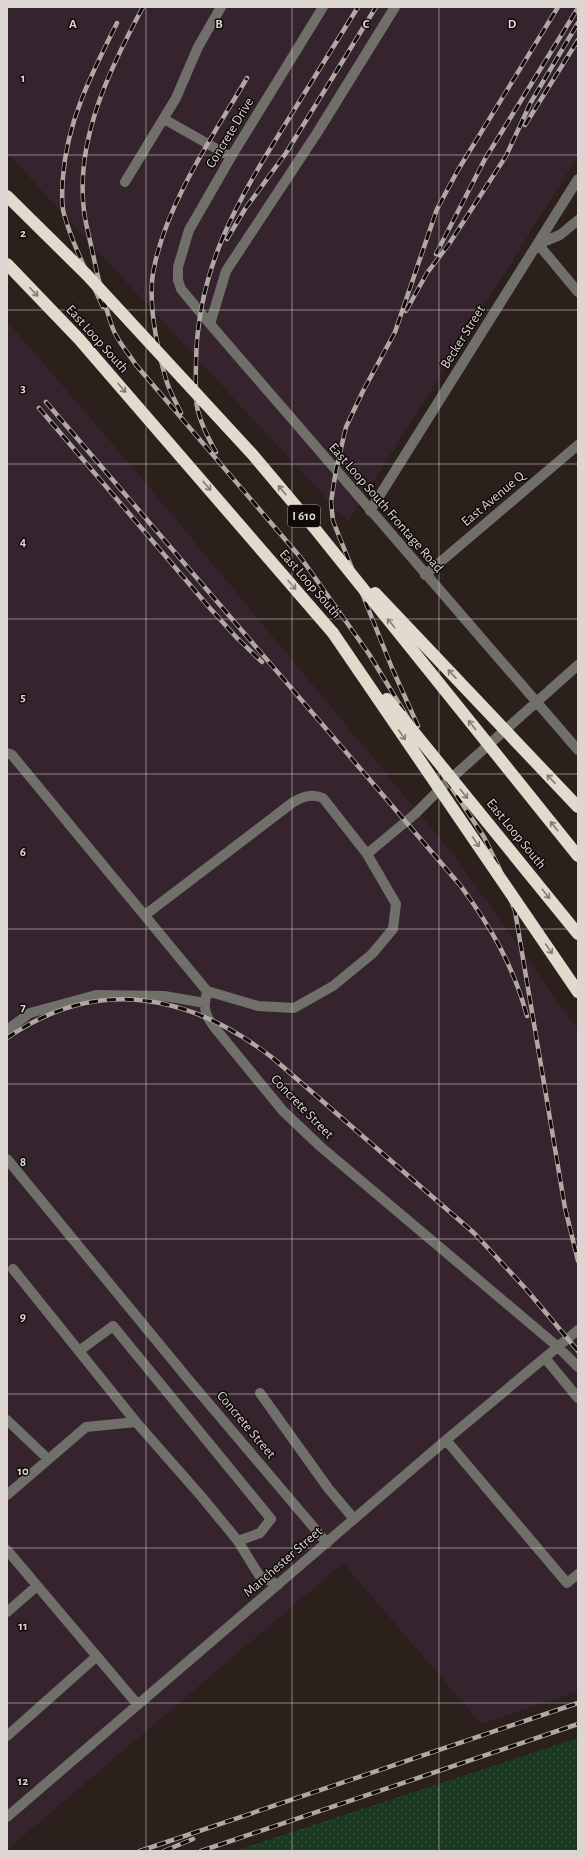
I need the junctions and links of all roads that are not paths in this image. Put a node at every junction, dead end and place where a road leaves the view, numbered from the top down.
1 (221, 7) edge
2 (323, 7) edge
3 (396, 7) edge
4 (164, 119) junction
5 (231, 157) junction
6 (578, 179) edge
7 (125, 182) dead end
8 (7, 196) edge
9 (578, 220) edge
10 (538, 244) junction
11 (7, 264) edge
12 (178, 280) joint
13 (578, 292) edge
14 (210, 324) junction
15 (578, 445) edge
16 (370, 511) junction
17 (316, 530) junction
18 (425, 575) junction
19 (333, 633) junction
20 (578, 665) edge
21 (535, 702) junction
22 (578, 750) edge
23 (7, 753) edge
24 (578, 807) edge
25 (367, 854) junction
26 (578, 856) edge
27 (145, 915) junction
28 (578, 934) edge
29 (207, 991) junction
30 (578, 992) edge
31 (205, 1003) junction
32 (7, 1030) edge
33 (7, 1159) edge
34 (13, 1269) dead end
35 (578, 1330) edge
36 (558, 1347) junction
37 (80, 1351) junction
38 (545, 1358) junction
39 (578, 1367) edge
40 (260, 1393) dead end
41 (578, 1398) edge
42 (7, 1420) edge
43 (136, 1422) junction
44 (446, 1440) junction
45 (48, 1459) junction
46 (7, 1495) edge
47 (354, 1519) junction
48 (238, 1541) junction
49 (327, 1543) junction
50 (7, 1550) edge
51 (578, 1574) edge
52 (278, 1585) junction
53 (37, 1586) junction
54 (7, 1612) edge
55 (97, 1656) junction
56 (138, 1705) junction
57 (7, 1736) edge
58 (7, 1817) edge

1 - 4 street
2 - 5 street, Concrete Drive
3 - 14 street
4 - 5 street
4 - 7 street
5 - 12 street, Concrete Drive
6 - 10 street, Becker Street
17 -> 8 highway, I 610, bridge
9 - 10 street
10 - 13 street
10 - 16 street, Becker Street
11 -> 19 highway, East Loop South
12 - 14 street, East Loop South Frontage Road
14 - 16 street, East Loop South Frontage Road
15 - 18 street, East Avenue Q
16 - 18 street, East Loop South Frontage Road
24 -> 17 highway, bridge
26 -> 17 highway, I 610, bridge
18 - 21 street, East Loop South Frontage Road
19 -> 28 highway, East Loop South, bridge
19 -> 30 highway, bridge
20 - 21 street
21 - 22 street, East Loop South Frontage Road
21 - 25 street
23 - 27 street
25 - 27 street
25 - 29 street
27 - 29 street
29 - 31 street
31 - 32 street
31 - 36 street, Concrete Street
33 - 49 street, Concrete Street
34 - 37 street
35 - 36 street, Manchester Street
36 - 38 street, Manchester Street
36 - 39 street, Concrete Street
37 - 43 street
37 - 48 street
38 - 41 street
38 - 44 street, Manchester Street
40 - 47 street
42 - 45 street
43 - 45 street
43 - 48 street
44 - 47 street, Manchester Street
44 - 51 street
45 - 46 street
47 - 49 street, Manchester Street
48 - 52 street
49 - 52 street, Manchester Street
50 - 53 street
52 - 56 street, Manchester Street
53 - 54 street
53 - 55 street
55 - 56 street
55 - 57 street
56 - 58 street, Manchester Street

